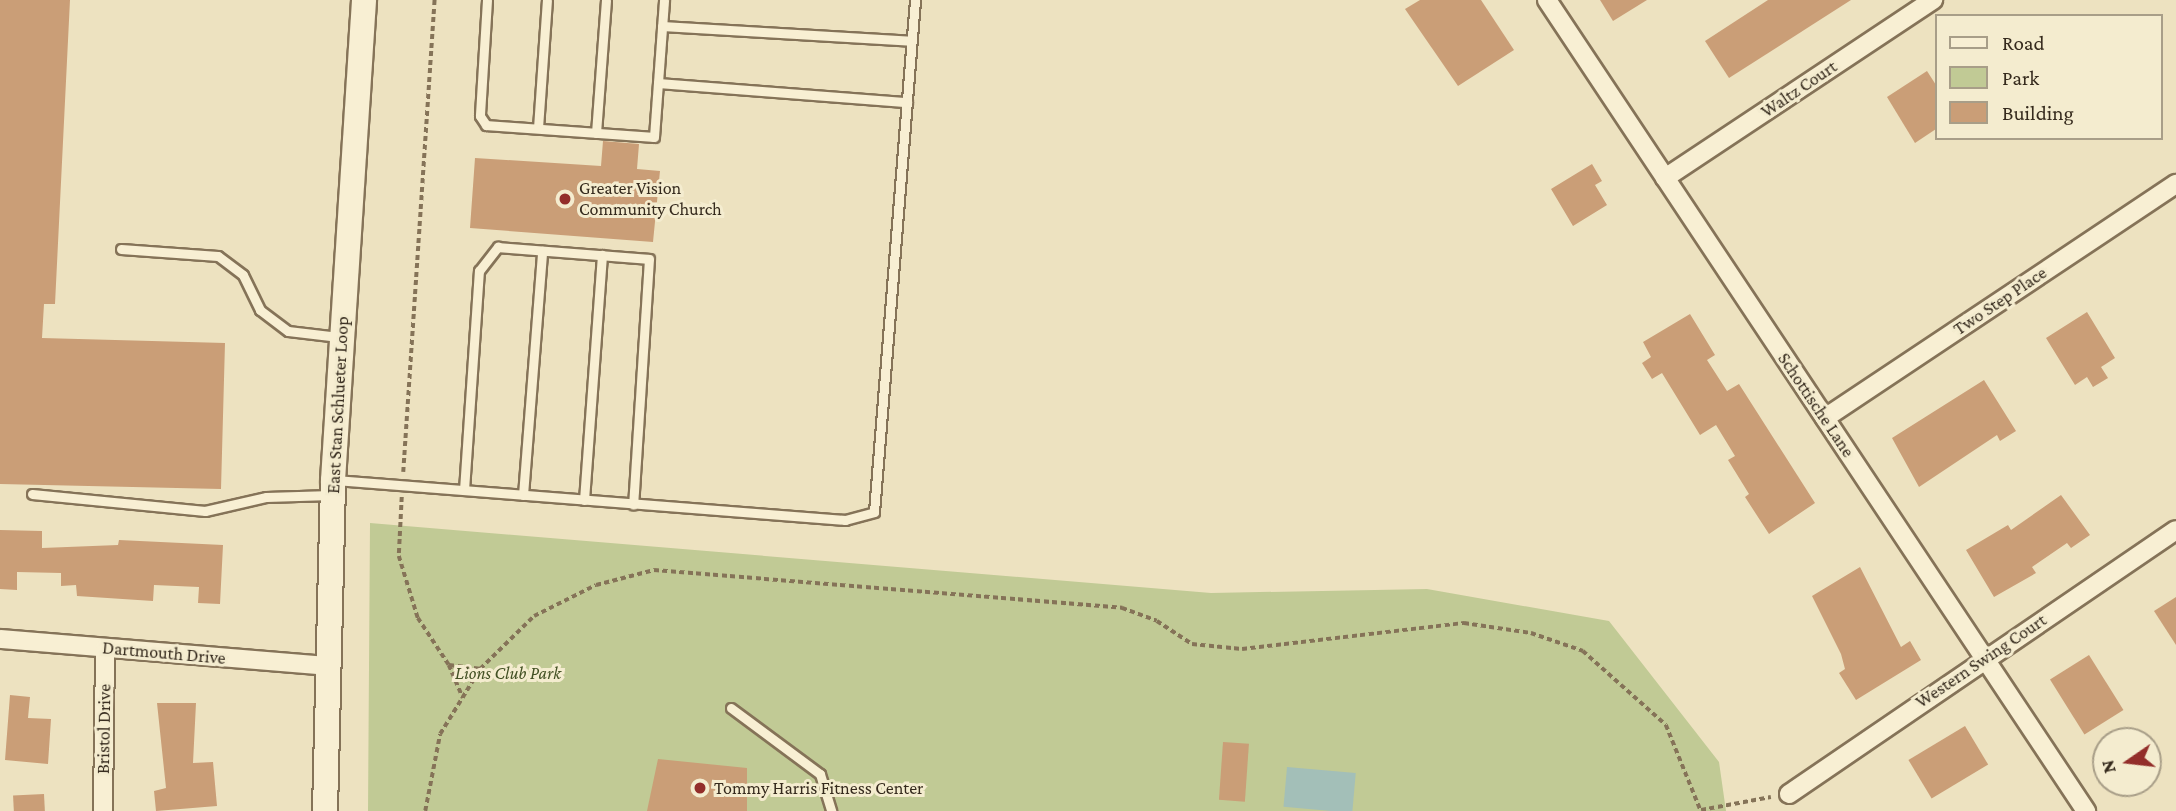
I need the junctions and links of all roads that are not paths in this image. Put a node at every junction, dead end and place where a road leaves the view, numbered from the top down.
1 (364, 0) edge
2 (487, 0) edge
3 (547, 0) edge
4 (606, 0) edge
5 (664, 0) edge
6 (915, 0) edge
7 (1546, 0) edge
8 (1933, 0) edge
9 (662, 26) junction
10 (911, 41) junction
11 (658, 83) junction
12 (907, 102) junction
13 (538, 128) junction
14 (596, 133) junction
15 (1665, 178) junction
16 (2176, 184) edge
17 (121, 249) dead end
18 (541, 251) junction
19 (602, 255) junction
20 (341, 337) junction
21 (1825, 418) junction
22 (333, 487) junction
23 (464, 490) junction
24 (33, 494) dead end
25 (523, 495) junction
26 (584, 500) junction
27 (633, 504) junction
28 (2176, 530) edge
29 (0, 639) edge
30 (105, 648) junction
31 (1984, 658) junction
32 (327, 666) junction
33 (731, 708) dead end
34 (1789, 794) road end
35 (103, 811) edge
36 (325, 811) edge
37 (831, 811) edge
38 (2086, 811) edge

1 - 20 main road, East Stan Schlueter Loop
2 - 13 lane
3 - 13 lane
4 - 14 lane
5 - 9 lane
6 - 10 lane
7 - 15 street, Schottische Lane
8 - 15 street, Waltz Court
9 - 10 lane
9 - 11 lane
10 - 12 lane
11 - 12 lane
11 - 14 lane
12 - 27 lane
13 - 14 lane
15 - 21 street, Schottische Lane
16 - 21 street, Two Step Place
17 - 20 lane
18 - 19 lane
18 - 23 lane
18 - 25 lane
19 - 26 lane
19 - 27 lane
20 - 22 main road, East Stan Schlueter Loop
21 - 31 street, Schottische Lane
22 - 23 lane
22 - 24 lane
22 - 32 main road, East Stan Schlueter Loop
23 - 25 lane
25 - 26 lane
26 - 27 lane
28 - 31 street, Western Swing Court
29 - 30 street, Dartmouth Drive
30 - 32 street, Dartmouth Drive
30 - 35 street, Bristol Drive
31 - 34 street, Western Swing Court
31 - 38 street, Schottische Lane
32 - 36 main road, East Stan Schlueter Loop
33 - 37 lane

